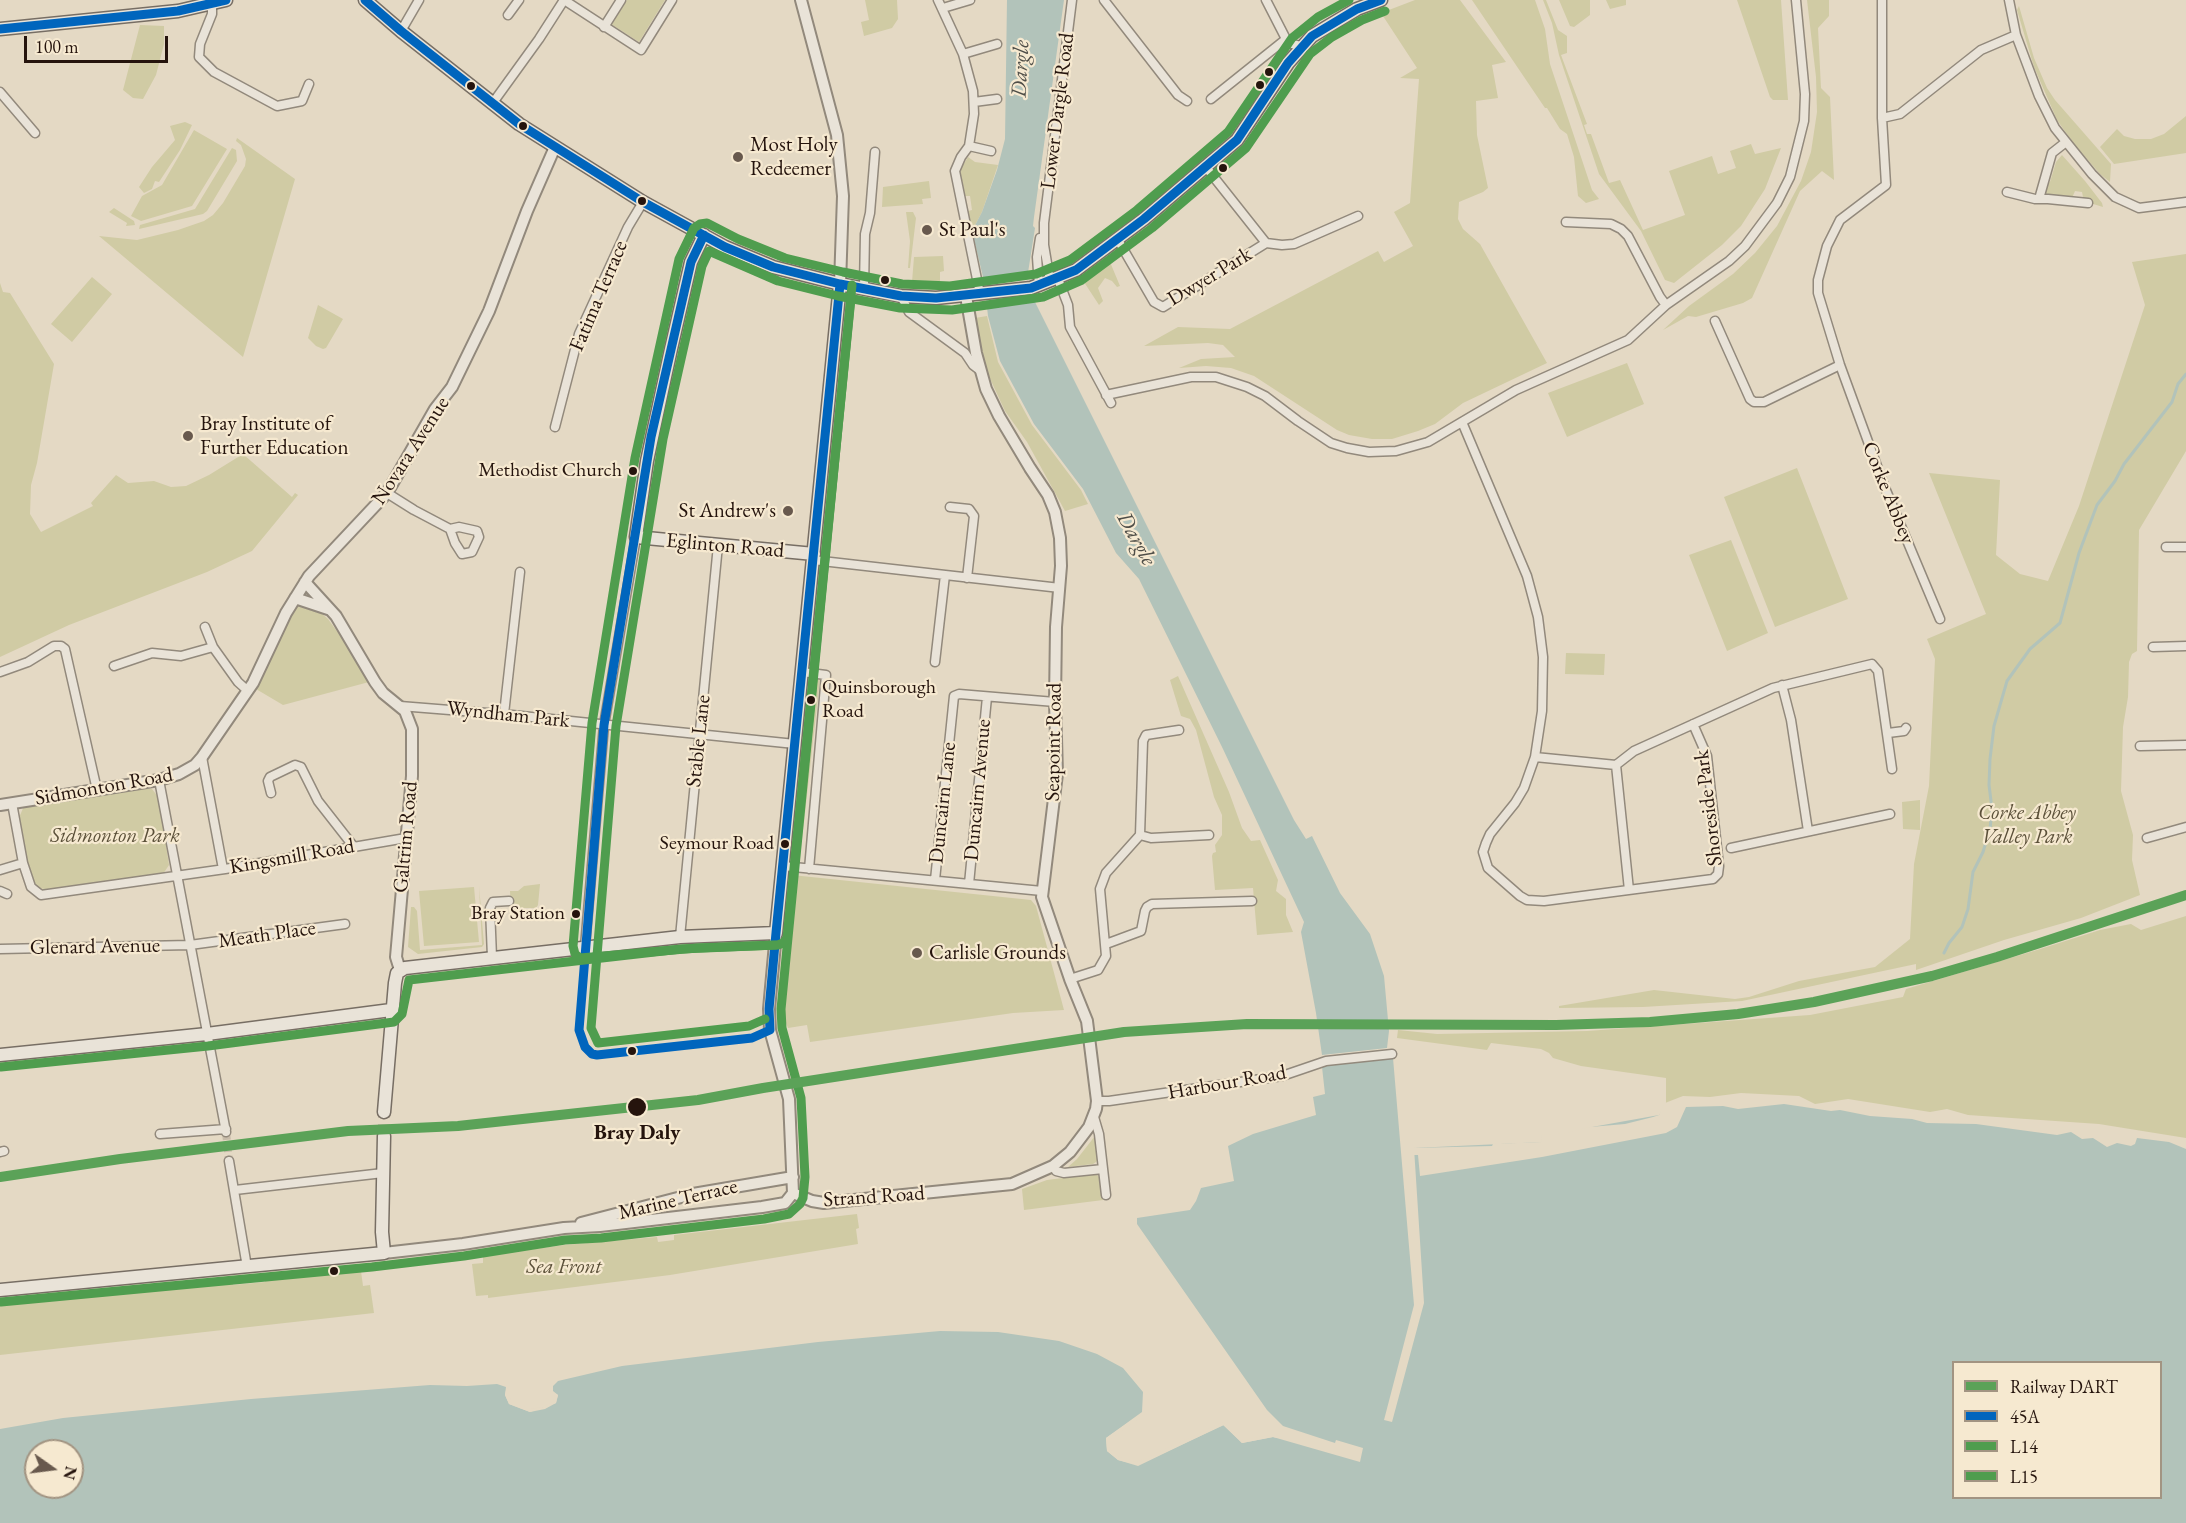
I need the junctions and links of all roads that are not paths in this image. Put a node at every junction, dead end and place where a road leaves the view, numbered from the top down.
1 (226, 0) edge
2 (365, 0) edge
3 (419, 0) edge
4 (519, 0) edge
5 (564, 0) edge
6 (621, 0) edge
7 (672, 0) edge
8 (801, 0) edge
9 (970, 0) edge
10 (1072, 0) edge
11 (1104, 0) edge
12 (1266, 0) edge
13 (1381, 0) edge
14 (1796, 0) edge
15 (1882, 0) edge
16 (2009, 0) edge
17 (212, 4) junction
18 (941, 4) edge
19 (1354, 5) edge
20 (508, 15) dead end
21 (604, 27) junction
22 (0, 29) edge
23 (401, 32) junction
24 (2016, 35) junction
25 (1286, 39) junction
26 (997, 44) dead end
27 (1301, 46) junction
28 (963, 54) junction
29 (309, 84) dead end
30 (0, 92) edge
31 (996, 99) dead end
32 (1211, 99) dead end
33 (1187, 101) dead end
34 (974, 102) junction
35 (492, 104) junction
36 (1882, 118) junction
37 (35, 133) dead end
38 (2066, 142) junction
39 (969, 146) junction
40 (555, 147) junction
41 (992, 151) dead end
42 (875, 152) dead end
43 (1205, 165) junction
44 (2007, 192) dead end
45 (2039, 199) junction
46 (643, 202) junction
47 (2186, 202) edge
48 (2088, 203) dead end
49 (1358, 216) dead end
50 (1566, 222) dead end
51 (704, 235) junction
52 (1118, 240) junction
53 (1266, 243) junction
54 (840, 284) junction
55 (1043, 284) junction
56 (864, 288) junction
57 (982, 293) junction
58 (901, 296) junction
59 (966, 296) junction
60 (1666, 305) junction
61 (1714, 321) dead end
62 (1840, 365) junction
63 (981, 371) junction
64 (1462, 422) junction
65 (555, 427) dead end
66 (387, 493) junction
67 (950, 507) dead end
68 (450, 529) dead end
69 (636, 537) junction
70 (718, 544) junction
71 (2166, 547) dead end
72 (2186, 547) edge
73 (813, 557) junction
74 (520, 572) dead end
75 (945, 575) junction
76 (967, 578) junction
77 (305, 582) junction
78 (1060, 588) junction
79 (295, 598) junction
80 (328, 609) junction
81 (1940, 619) dead end
82 (205, 627) dead end
83 (2186, 646) edge
84 (213, 647) junction
85 (2153, 647) dead end
86 (935, 662) dead end
87 (114, 666) dead end
88 (0, 672) edge
89 (802, 672) junction
90 (1782, 685) junction
91 (248, 691) junction
92 (987, 697) junction
93 (1055, 702) junction
94 (400, 706) junction
95 (504, 714) junction
96 (1693, 724) junction
97 (604, 725) junction
98 (1906, 728) dead end
99 (1179, 730) dead end
100 (1888, 733) junction
101 (699, 734) junction
102 (795, 744) junction
103 (2186, 745) edge
104 (2140, 746) dead end
105 (202, 757) junction
106 (1535, 757) junction
107 (1616, 765) junction
108 (1892, 769) dead end
109 (159, 780) junction
110 (98, 790) junction
111 (271, 793) dead end
112 (12, 803) junction
113 (0, 805) edge
114 (1890, 814) dead end
115 (2186, 827) edge
116 (1808, 831) junction
117 (1140, 835) junction
118 (1209, 836) dead end
119 (406, 837) junction
120 (2147, 838) dead end
121 (354, 847) junction
122 (1731, 848) dead end
123 (23, 863) junction
124 (783, 866) junction
125 (809, 868) junction
126 (223, 869) junction
127 (0, 870) edge
128 (177, 876) junction
129 (934, 880) junction
130 (969, 884) junction
131 (1629, 890) junction
132 (1042, 891) junction
133 (509, 901) dead end
134 (1252, 901) dead end
135 (345, 924) dead end
136 (776, 933) junction
137 (680, 937) junction
138 (1106, 944) junction
139 (190, 945) junction
140 (585, 947) junction
141 (0, 949) edge
142 (492, 957) junction
143 (400, 970) junction
144 (1070, 980) junction
145 (391, 1010) junction
146 (207, 1034) junction
147 (1392, 1054) dead end
148 (0, 1055) edge
149 (1097, 1101) junction
150 (384, 1112) tunnel mouth
151 (1094, 1117) junction
152 (160, 1134) dead end
153 (384, 1136) tunnel mouth
154 (230, 1161) tunnel mouth
155 (1053, 1166) junction
156 (1103, 1169) junction
157 (383, 1173) junction
158 (1037, 1174) joint
159 (793, 1177) junction
160 (235, 1190) junction
161 (793, 1193) junction
162 (1106, 1195) dead end
163 (638, 1208) junction
164 (643, 1221) junction
165 (564, 1228) junction
166 (384, 1253) junction
167 (247, 1267) junction
168 (0, 1290) edge

1 - 17 main road
2 - 23 main road
3 - 23 street
4 - 20 street
5 - 21 street
5 - 35 street
6 - 21 street
7 - 21 street
8 - 54 street
9 - 18 street
10 - 55 street, Lower Dargle Road
11 - 33 street
12 - 25 street
13 - 19 main road
14 - 60 street
15 - 36 street, Corke Abbey
16 - 24 street
17 - 22 main road
17 - 29 street
18 - 28 street
19 - 27 main road
23 - 35 main road
24 - 36 street
24 - 38 street
25 - 27 street
25 - 32 street
26 - 28 street
27 - 43 main road
28 - 34 street
30 - 37 street
31 - 34 street
34 - 39 street
35 - 40 main road
36 - 62 street, Corke Abbey
38 - 45 street
38 - 47 street
39 - 41 street
39 - 57 street
40 - 46 main road
40 - 66 street, Novara Avenue
42 - 56 street
43 - 52 main road
43 - 53 street, Dwyer Park
44 - 45 street
45 - 48 street
46 - 51 main road
46 - 65 street, Fatima Terrace
49 - 53 street, Dwyer Park
50 - 60 street
51 - 54 main road
51 - 69 main road
52 - 53 street, Dwyer Park
52 - 55 main road
54 - 56 main road
54 - 73 main road
55 - 57 main road
55 - 64 street, Lower Dargle Road
56 - 58 main road
57 - 59 main road
58 - 59 main road
58 - 63 street
59 - 63 street, Seapoint Road
60 - 64 street
61 - 62 street
62 - 81 street, Corke Abbey
63 - 78 street, Seapoint Road
64 - 106 street
66 - 68 street
66 - 77 street, Novara Avenue
67 - 76 street
69 - 70 main road, Eglinton Road
69 - 97 street
70 - 73 main road, Eglinton Road
70 - 101 street, Stable Lane
71 - 72 street
73 - 75 street
73 - 89 main road
74 - 95 street
75 - 76 street
75 - 86 street
76 - 78 street
77 - 79 street, Novara Avenue
77 - 80 street
78 - 93 street, Seapoint Road
79 - 80 street
79 - 91 street, Novara Avenue
80 - 94 street
82 - 84 street
83 - 85 street
84 - 87 street
84 - 91 street
88 - 110 street
89 - 102 main road
89 - 125 street
90 - 96 street, Shoreside Park
90 - 100 street, Shoreside Park
90 - 116 street
91 - 105 street, Novara Avenue
92 - 93 street
92 - 129 street, Duncairn Lane
92 - 130 street, Duncairn Avenue
93 - 132 street, Seapoint Road
94 - 95 street, Wyndham Park
94 - 119 street, Galtrim Road
95 - 97 street, Wyndham Park
96 - 107 street, Shoreside Park
96 - 131 street, Shoreside Park
97 - 101 street, Wyndham Park
97 - 140 street
98 - 100 street
99 - 117 street
100 - 108 street, Shoreside Park
101 - 102 street, Wyndham Park
101 - 137 street, Stable Lane
102 - 124 main road
103 - 104 street
105 - 109 street, Sidmonton Road
105 - 126 street
106 - 107 street
106 - 131 street, Shoreside Park
107 - 131 street
109 - 110 street, Sidmonton Road
109 - 128 street
110 - 112 street, Sidmonton Road
111 - 121 street
112 - 113 street, Sidmonton Road
112 - 123 street, Kingsmill Road
114 - 116 street, Shoreside Park
115 - 120 street
116 - 122 street, Shoreside Park
117 - 118 street
117 - 138 street
119 - 121 street, Kingsmill Road
119 - 143 street, Galtrim Road
121 - 126 street, Kingsmill Road
123 - 127 street
123 - 128 street, Kingsmill Road
124 - 125 street
124 - 136 main road
125 - 129 street
126 - 128 street, Kingsmill Road
128 - 139 street
129 - 130 street
130 - 132 street
132 - 144 street, Seapoint Road
133 - 142 street
134 - 138 street
135 - 139 street, Meath Place
136 - 137 main road
136 - 159 street
137 - 140 main road
138 - 144 street
139 - 141 street, Glenard Avenue
139 - 146 street
140 - 142 main road
142 - 143 main road
143 - 145 main road
144 - 149 street, Seapoint Road
145 - 146 main road
145 - 150 main road
146 - 148 main road
146 - 152 street
147 - 149 street, Harbour Road
149 - 151 street, Seapoint Road
151 - 155 street, Seapoint Road
151 - 156 street
153 - 157 main road
154 - 160 street
155 - 156 street
155 - 158 street, Seapoint Road
156 - 162 street
157 - 160 street
157 - 166 main road
158 - 161 street, Strand Road
159 - 161 street
159 - 163 street, Marine Terrace
160 - 167 street
161 - 164 street, Strand Road
163 - 164 street
163 - 165 street, Marine Terrace
164 - 165 street, Strand Road
165 - 166 street, Strand Road
166 - 167 main road, Strand Road
167 - 168 main road, Strand Road

